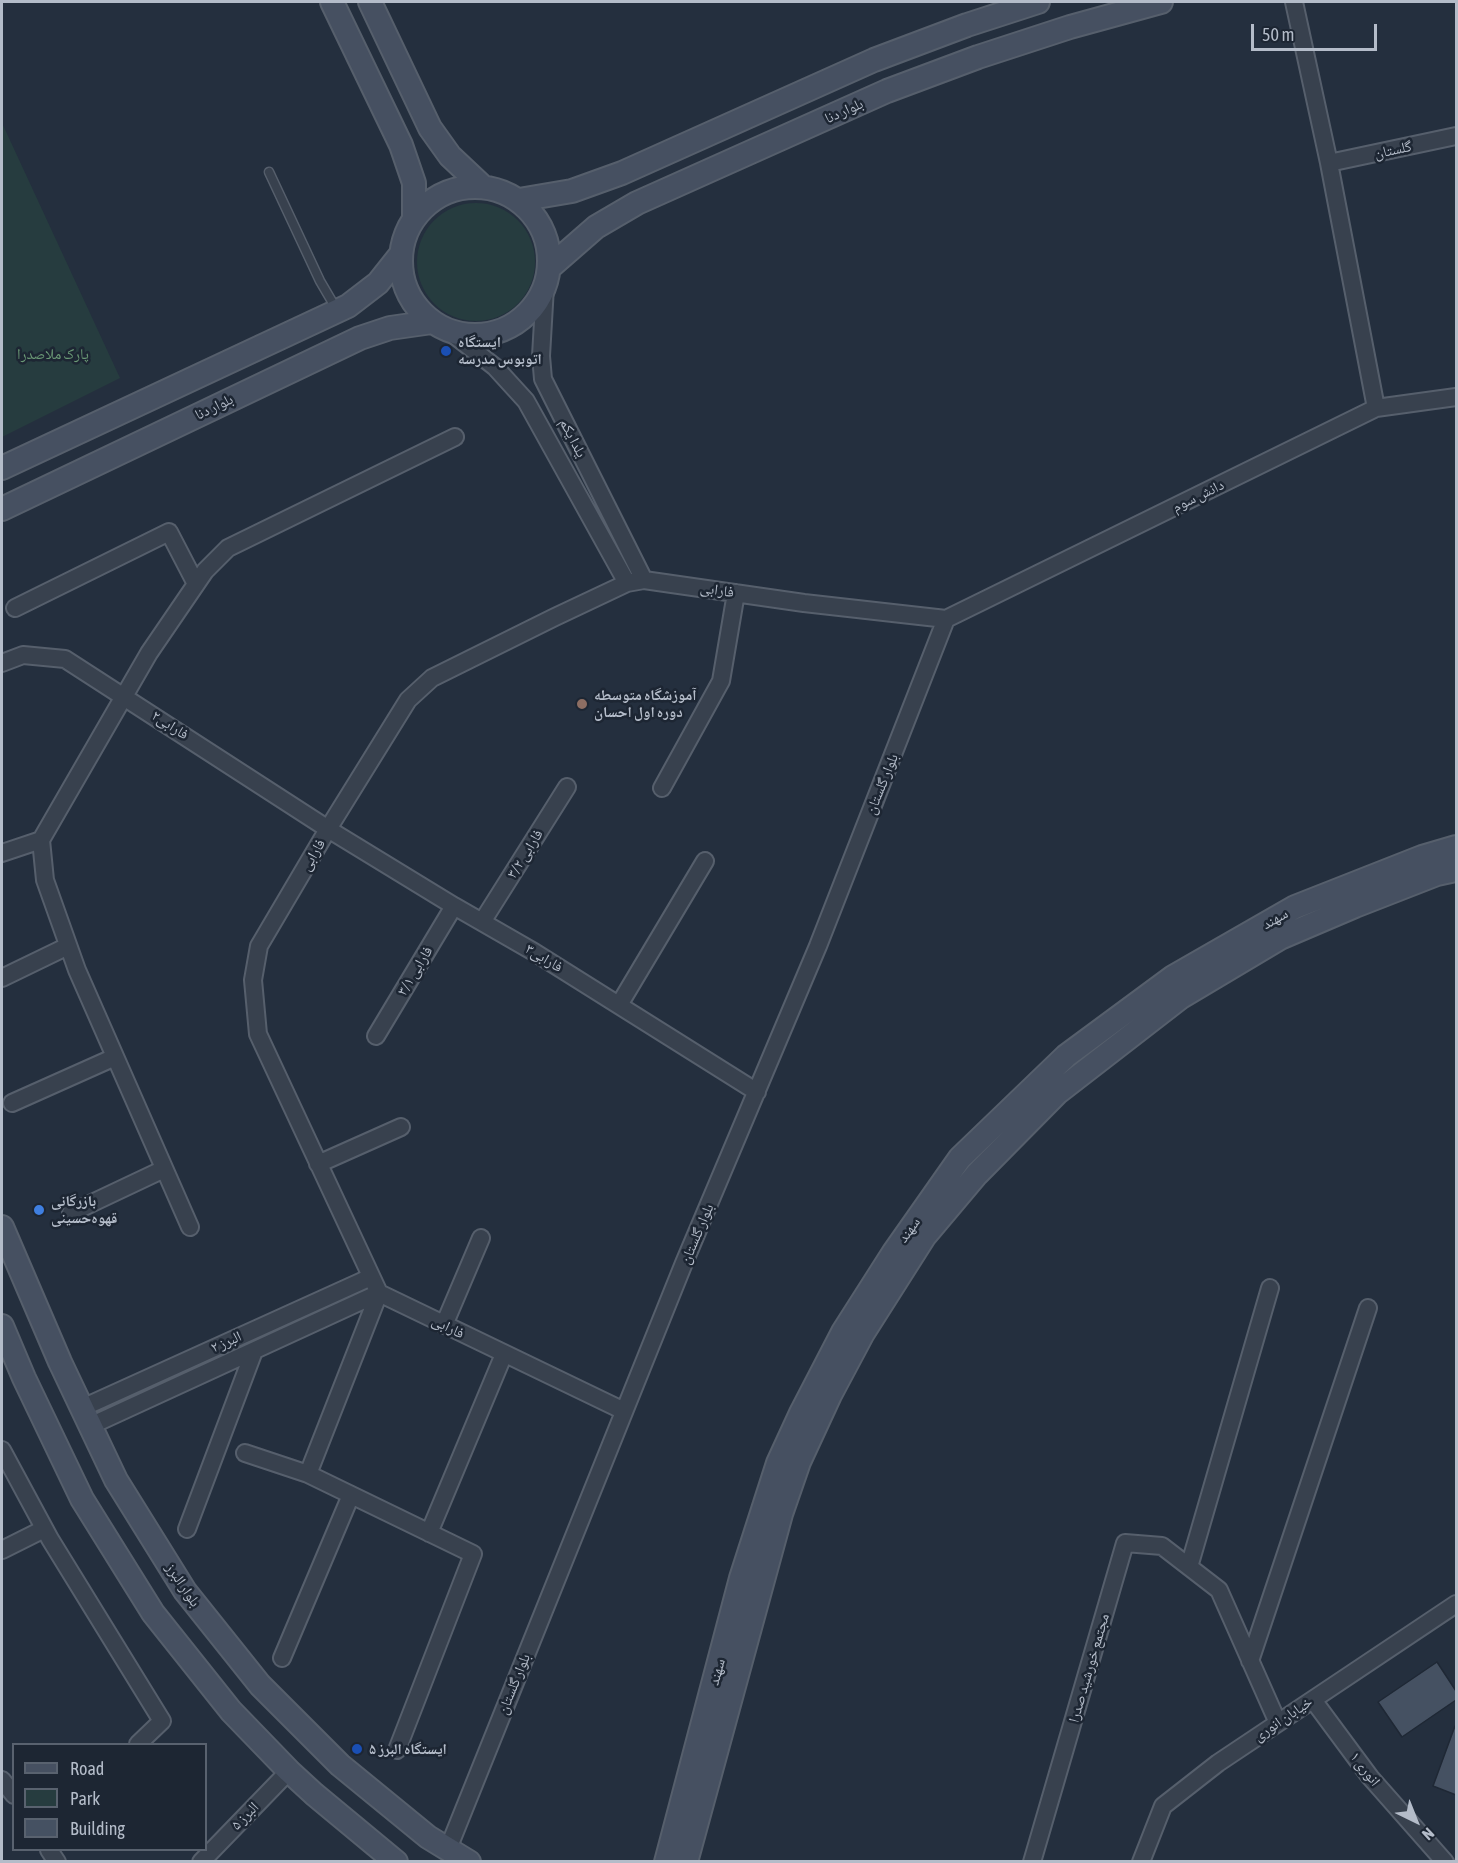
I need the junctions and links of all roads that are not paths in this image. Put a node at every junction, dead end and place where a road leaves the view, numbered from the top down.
1 (332, 2) edge
2 (370, 2) edge
3 (1038, 2) edge
4 (1161, 2) edge
5 (1294, 2) edge
6 (1456, 136) edge
7 (1329, 163) junction
8 (269, 172) dead end
9 (483, 186) junction
10 (519, 200) junction
11 (414, 218) junction
12 (401, 254) junction
13 (547, 278) junction
14 (338, 310) junction
15 (440, 327) junction
16 (1456, 397) edge
17 (1376, 408) junction
18 (455, 437) dead end
19 (2, 468) edge
20 (2, 509) edge
21 (645, 580) junction
22 (627, 583) junction
23 (196, 584) junction
24 (736, 593) junction
25 (15, 608) dead end
26 (946, 619) junction
27 (2, 663) edge
28 (124, 696) junction
29 (567, 786) dead end
30 (662, 788) dead end
31 (328, 829) junction
32 (41, 840) junction
33 (1456, 847) edge
34 (2, 853) edge
35 (705, 861) dead end
36 (1456, 870) edge
37 (454, 906) junction
38 (482, 922) junction
39 (68, 946) junction
40 (2, 978) edge
41 (619, 1005) junction
42 (376, 1036) dead end
43 (115, 1057) junction
44 (756, 1092) junction
45 (12, 1103) dead end
46 (401, 1127) dead end
47 (318, 1164) junction
48 (164, 1169) junction
49 (71, 1214) dead end
50 (2, 1227) edge
51 (190, 1227) dead end
52 (481, 1238) dead end
53 (371, 1277) junction
54 (1270, 1288) dead end
55 (379, 1293) junction
56 (1368, 1308) dead end
57 (444, 1325) junction
58 (2, 1326) edge
59 (254, 1351) junction
60 (504, 1354) junction
61 (624, 1411) junction
62 (86, 1417) junction
63 (2, 1450) edge
64 (245, 1453) dead end
65 (308, 1474) junction
66 (351, 1495) junction
67 (187, 1528) dead end
68 (44, 1529) junction
69 (429, 1533) junction
70 (2, 1550) edge
71 (1189, 1567) junction
72 (1456, 1604) edge
73 (282, 1658) dead end
74 (1250, 1661) junction
75 (1313, 1700) junction
76 (1278, 1723) junction
77 (139, 1743) edge
78 (397, 1750) dead end
79 (289, 1771) junction
80 (2, 1780) edge
81 (12, 1792) edge
82 (448, 1849) junction
83 (201, 1862) edge
84 (396, 1862) edge
85 (469, 1862) edge
86 (666, 1862) edge
87 (686, 1862) edge
88 (1032, 1862) edge
89 (1141, 1862) edge
90 (1445, 1862) edge

1 - 11 main road
2 - 9 main road
3 - 10 main road
4 - 13 main road, بلوار دنا
5 - 7 street
6 - 7 street, گلستان
7 - 17 street
8 - 14 lane
9 - 10 main road
9 - 11 main road
10 - 13 main road
11 - 12 main road
12 - 14 main road
12 - 15 main road
13 - 15 main road
13 - 21 street, یلدا یکم
14 - 19 main road
15 - 20 main road, بلوار دنا
15 - 22 street, یلدا یکم
16 - 17 street, دانش سوم
17 - 26 street, دانش سوم
18 - 23 street
21 - 22 street, فارابی
21 - 24 street, فارابی
22 - 31 street, فارابی
23 - 25 street
23 - 28 street
24 - 26 street, فارابی
24 - 30 street
26 - 44 street, بلوار گلستان
27 - 28 street, فارابی۲
28 - 31 street, فارابی۲
28 - 32 street
29 - 38 street, فارابی ۳/۲
31 - 37 street, فارابی۳
31 - 47 street, فارابی
32 - 34 street
32 - 39 street
33 - 86 main road, سهند
35 - 41 street
36 - 87 main road, سهند
37 - 38 street, فارابی۳
37 - 42 street, فارابی ۳/۱
38 - 41 street, فارابی۳
39 - 40 street
39 - 43 street
41 - 44 street, فارابی۳
43 - 45 street
43 - 48 street
44 - 61 street, بلوار گلستان
46 - 47 street
47 - 53 street, فارابی
48 - 49 street
48 - 51 street
50 - 62 main road, بلوار البرز
52 - 57 street
53 - 55 street, فارابی
53 - 62 street, البرز ۲
54 - 71 street
55 - 57 street, فارابی
55 - 59 street, البرز ۲
55 - 65 street
56 - 74 street
57 - 60 street, فارابی
58 - 79 main road
59 - 62 street, البرز ۲
59 - 67 street
60 - 61 street, فارابی
60 - 69 street
61 - 82 street, بلوار گلستان
62 - 82 main road, بلوار البرز
63 - 68 street
64 - 65 street
65 - 66 street
66 - 69 street
66 - 73 street
68 - 70 street
68 - 77 street
69 - 78 street
71 - 74 street, مجتمع خورشید صدرا
71 - 88 street, مجتمع خورشید صدرا
72 - 75 street, خیابان انوری
74 - 76 street, مجتمع خورشید صدرا
75 - 76 street, خیابان انوری
75 - 90 street, انوری ۱
76 - 89 street, خیابان انوری
79 - 83 street, البرز ۵
79 - 84 main road
80 - 81 street
82 - 85 main road, بلوار البرز

